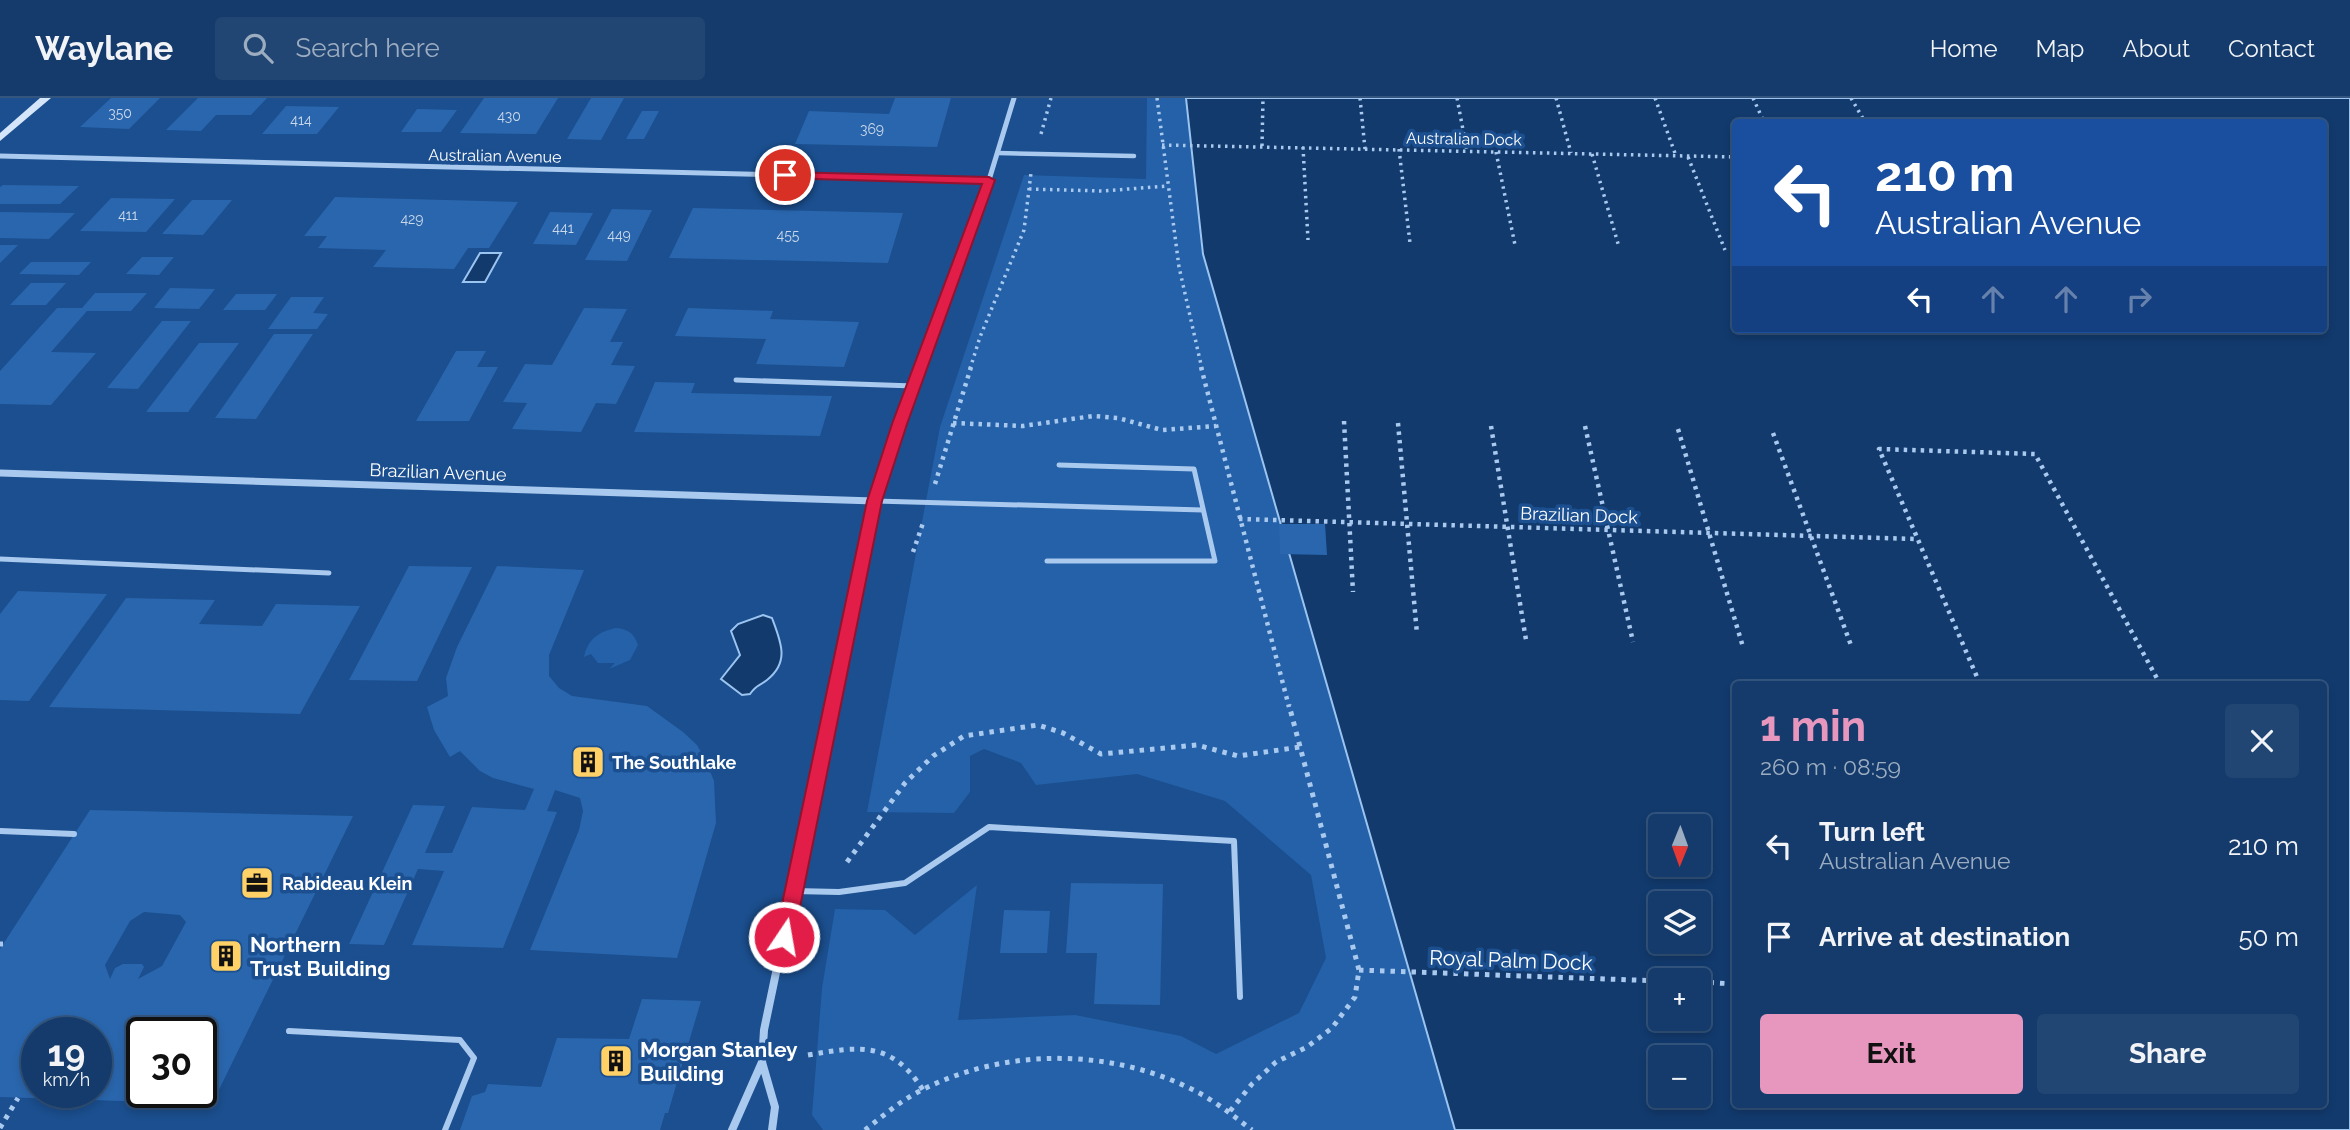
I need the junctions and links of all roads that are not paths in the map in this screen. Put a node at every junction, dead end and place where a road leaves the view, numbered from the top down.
1 (46, 98) edge
2 (1014, 98) edge
3 (0, 138) edge
4 (998, 153) junction
5 (0, 156) edge
6 (1134, 156) dead end
7 (989, 180) junction
8 (736, 380) dead end
9 (914, 386) junction
10 (1059, 465) dead end
11 (2, 475) edge
12 (875, 501) junction
13 (1203, 510) junction
14 (0, 559) edge
15 (1047, 561) dead end
16 (329, 573) dead end
17 (0, 831) edge
18 (74, 834) dead end
19 (794, 891) junction
20 (1240, 997) dead end
21 (289, 1031) dead end
22 (762, 1062) junction
23 (445, 1130) edge
24 (732, 1130) edge
25 (772, 1130) edge

1 - 3 street
2 - 4 street
4 - 6 lane
4 - 7 street
5 - 7 street, Australian Avenue
7 - 9 street
8 - 9 lane
9 - 12 street
10 - 13 lane
11 - 12 street, Brazilian Avenue
12 - 13 lane
12 - 19 street
13 - 15 lane
14 - 16 lane
17 - 18 lane
19 - 20 lane
19 - 22 street
21 - 23 lane
22 - 24 street
22 - 25 street

